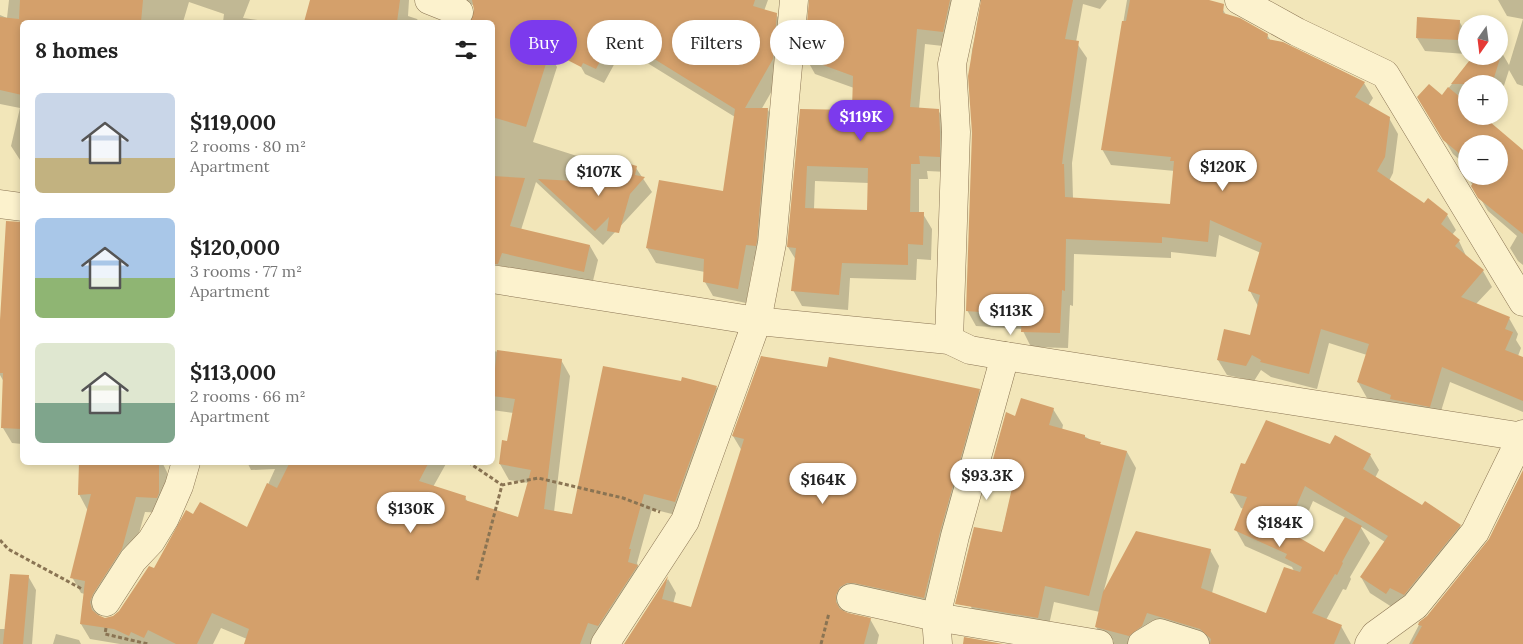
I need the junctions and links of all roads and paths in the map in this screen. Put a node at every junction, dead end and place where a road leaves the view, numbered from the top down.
1 (430, 0) edge
2 (794, 0) edge
3 (966, 0) edge
4 (1238, 0) edge
5 (459, 12) dead end
6 (0, 204) edge
7 (20, 207) edge
8 (495, 279) edge
9 (1523, 302) edge
10 (757, 321) junction
11 (949, 340) junction
12 (1006, 356) junction
13 (1522, 436) edge
14 (185, 465) edge
15 (472, 465) edge
16 (502, 485) junction
17 (685, 521) junction
18 (0, 540) edge
19 (477, 580) dead end
20 (851, 598) dead end
21 (106, 602) junction
22 (936, 617) junction
23 (1153, 640) edge
24 (148, 644) edge
25 (605, 644) edge
26 (938, 644) edge
27 (1099, 644) edge
28 (1195, 644) edge
29 (1369, 644) edge

1 - 5 street
2 - 10 street
3 - 11 street
4 - 9 street
6 - 7 street
8 - 10 street
10 - 11 street
10 - 17 street
11 - 12 street
12 - 13 street
12 - 22 street
13 - 29 street
14 - 21 street
15 - 16 path
16 - 17 path
16 - 19 path
17 - 25 street
18 - 21 path
20 - 22 street
21 - 24 path
22 - 26 street
22 - 27 street
23 - 28 street

